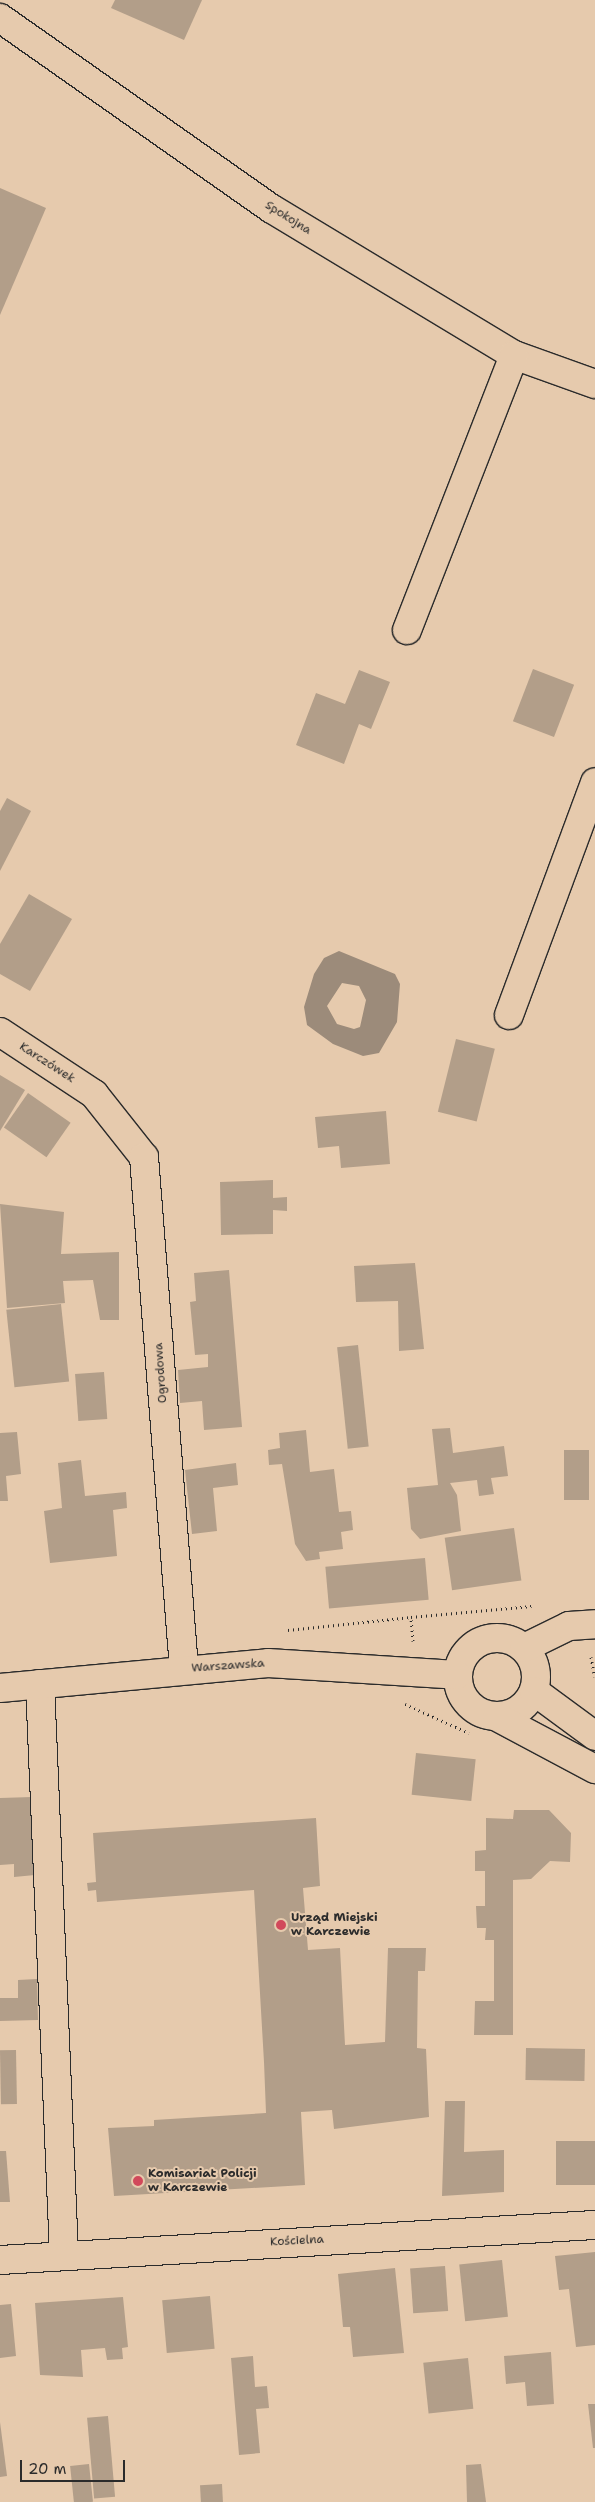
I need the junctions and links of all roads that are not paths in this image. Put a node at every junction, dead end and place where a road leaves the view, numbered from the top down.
1 (0, 18) edge
2 (514, 356) junction
3 (595, 384) edge
4 (407, 630) dead end
5 (595, 782) edge
6 (509, 1015) dead end
7 (0, 1032) edge
8 (94, 1094) joint
9 (595, 1624) edge
10 (524, 1648) junction
11 (184, 1670) junction
12 (457, 1675) junction
13 (40, 1684) junction
14 (0, 1688) edge
15 (534, 1691) junction
16 (497, 1717) junction
17 (595, 1736) edge
18 (595, 1769) edge
19 (595, 2224) edge
20 (64, 2255) junction
21 (0, 2260) edge

1 - 2 street, Spokojna
2 - 3 street, Spokojna
2 - 4 street
5 - 6 street
7 - 8 street, Karczówek
8 - 11 street, Ogrodowa
9 - 10 street
10 - 12 street
10 - 15 street
11 - 12 street, Warszawska
11 - 13 street, Warszawska
12 - 16 street
13 - 14 street, Warszawska
13 - 20 street
15 - 16 street
15 - 17 street
16 - 18 street
19 - 20 street, Kościelna
20 - 21 street, Kościelna

